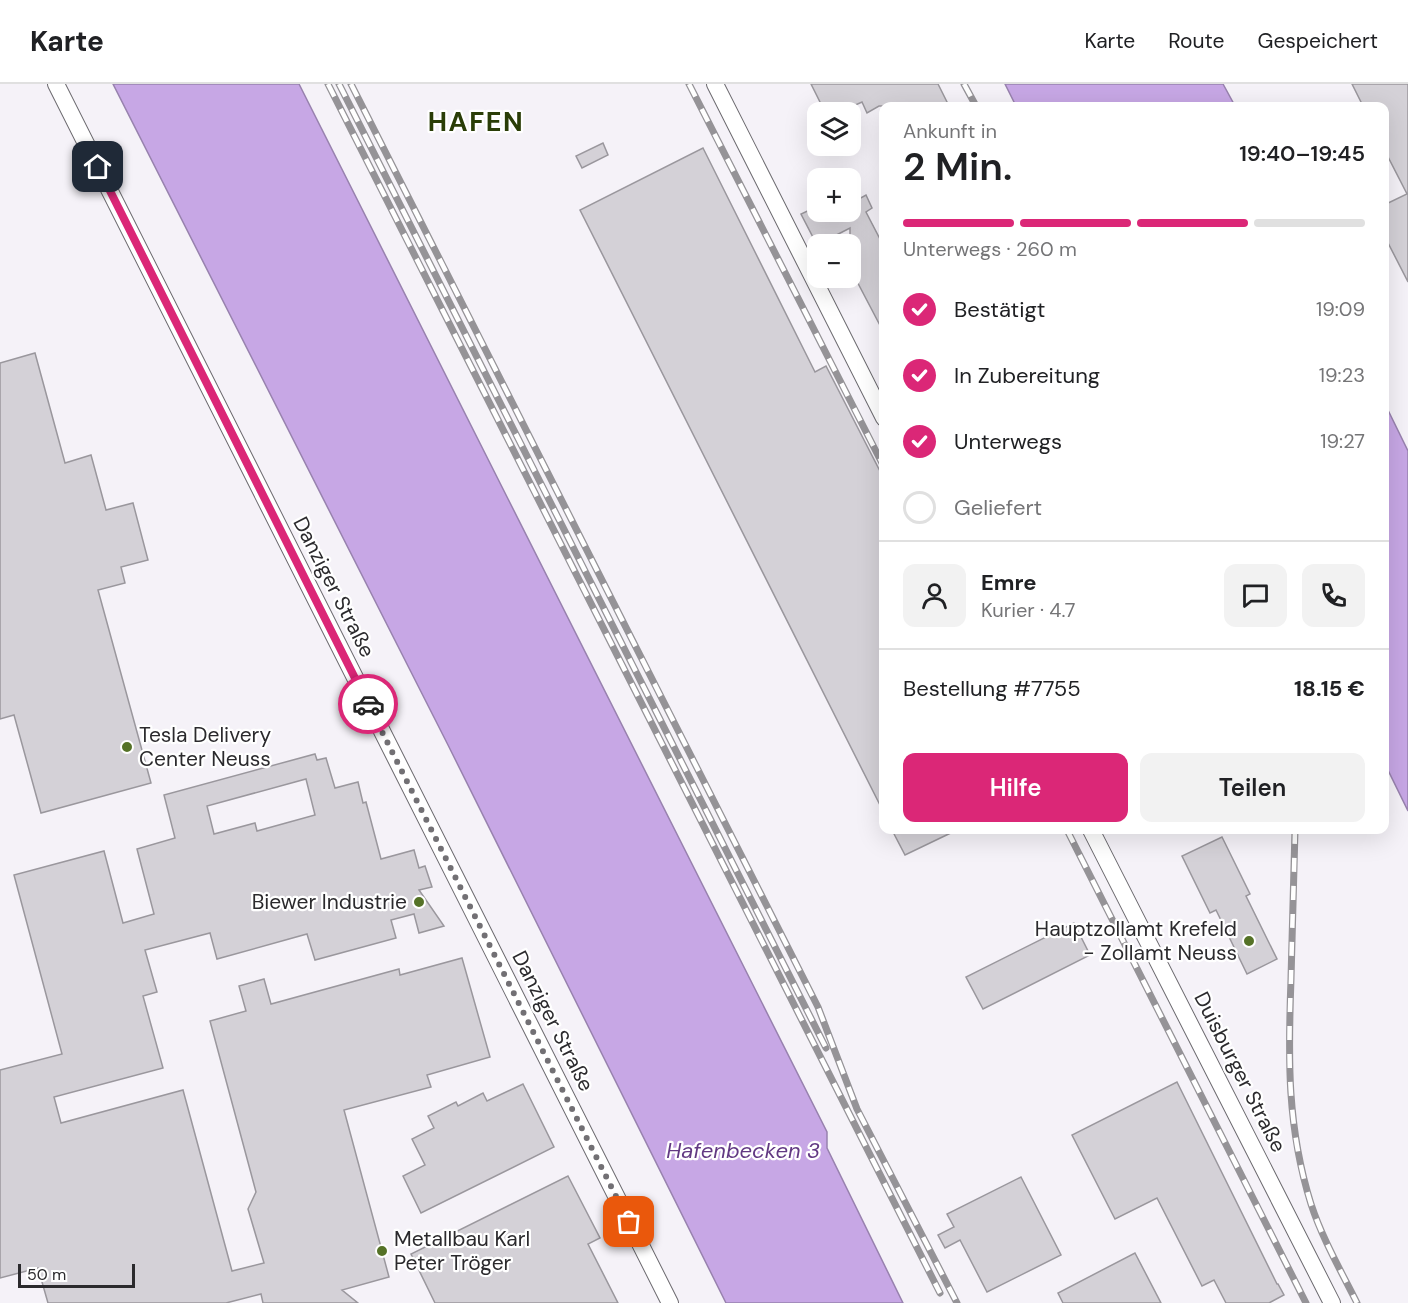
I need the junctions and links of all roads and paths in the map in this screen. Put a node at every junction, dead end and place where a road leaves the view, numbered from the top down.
1 (56, 84) edge
2 (715, 84) edge
3 (879, 408) edge
4 (1093, 834) edge
5 (670, 1303) edge
6 (1332, 1303) edge

1 - 5 street, Danziger Straße
2 - 3 street
4 - 6 street, Duisburger Straße

